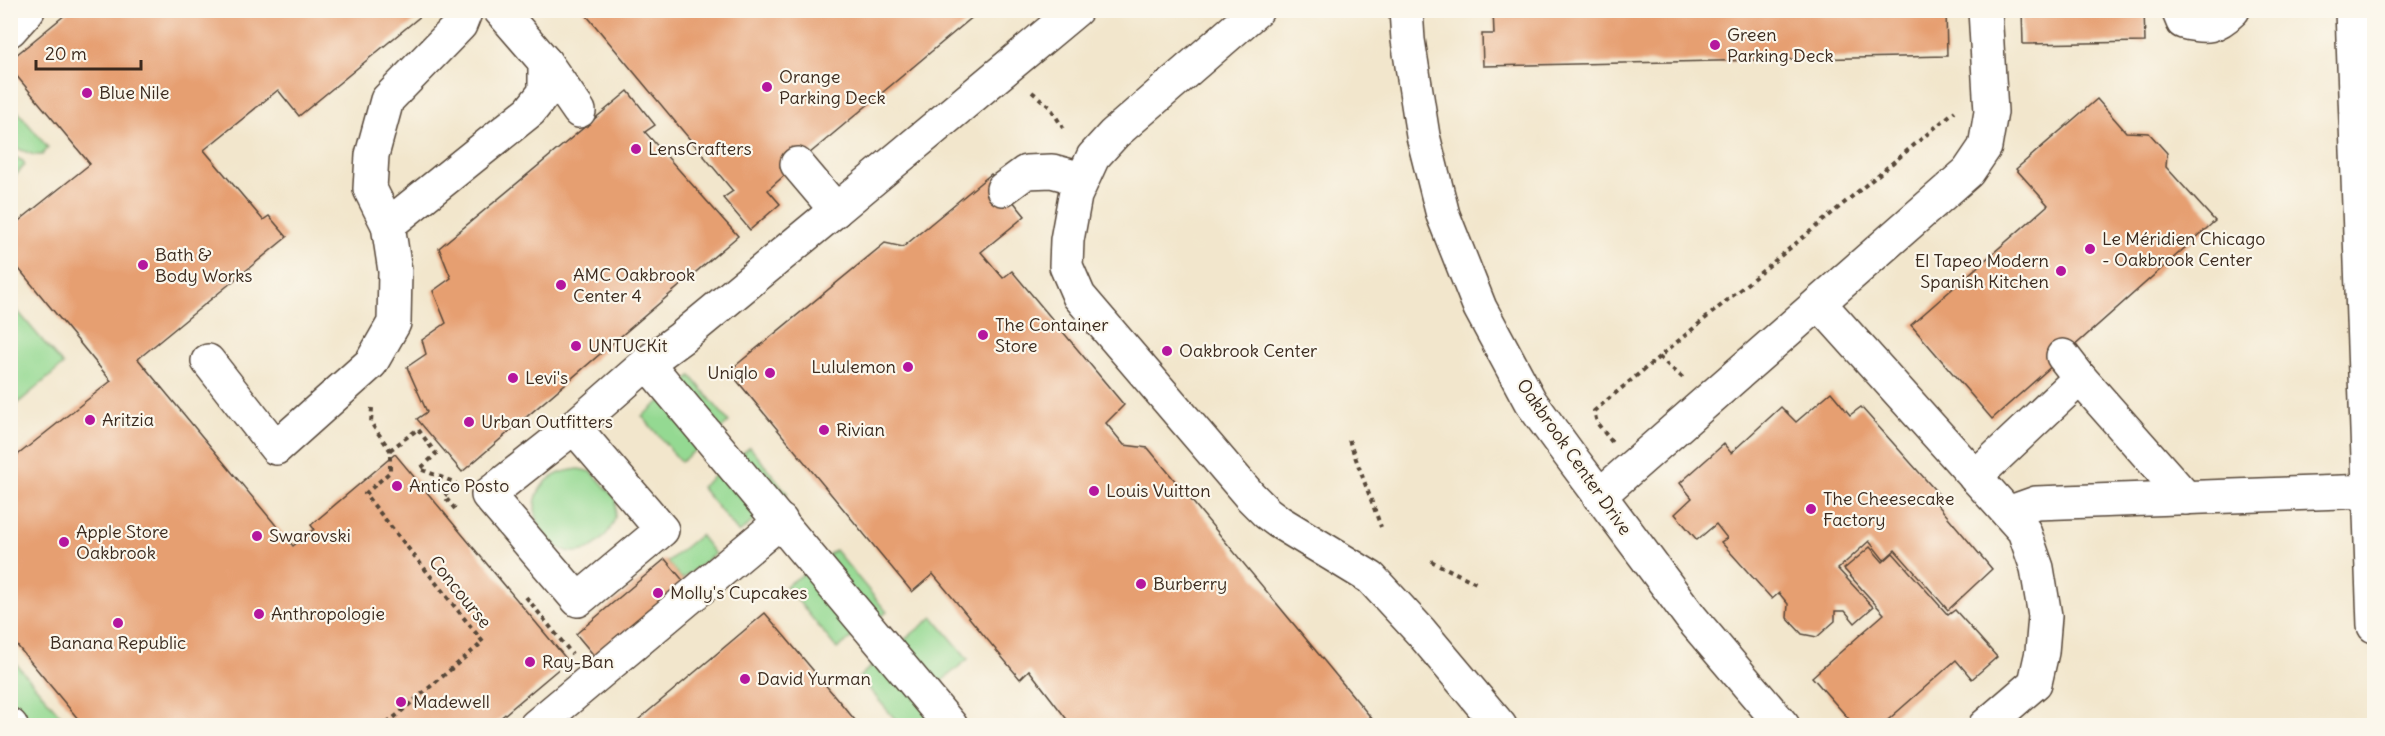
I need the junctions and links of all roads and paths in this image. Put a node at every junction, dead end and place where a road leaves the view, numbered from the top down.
1 (28, 10) edge
2 (466, 10) edge
3 (500, 10) edge
4 (1076, 10) edge
5 (1257, 10) edge
6 (1406, 10) edge
7 (1985, 10) edge
8 (2178, 10) edge
9 (2233, 10) edge
10 (2352, 10) edge
11 (10, 30) edge
12 (545, 62) junction
13 (1026, 87) dead end
14 (1962, 105) dead end
15 (579, 111) dead end
16 (1063, 128) dead end
17 (797, 164) dead end
18 (1082, 179) junction
19 (1003, 189) dead end
20 (836, 210) junction
21 (388, 225) junction
22 (1819, 303) junction
23 (208, 361) dead end
24 (647, 363) junction
25 (373, 401) dead end
26 (574, 427) junction
27 (1349, 440) dead end
28 (1614, 445) dead end
29 (390, 450) junction
30 (1975, 477) junction
31 (2371, 491) junction
32 (488, 495) junction
33 (1599, 496) junction
34 (2186, 498) junction
35 (2008, 513) junction
36 (782, 521) junction
37 (1381, 527) dead end
38 (1431, 561) dead end
39 (1478, 584) dead end
40 (2374, 626) edge
41 (384, 726) edge
42 (536, 726) edge
43 (951, 726) edge
44 (1500, 726) edge
45 (1783, 726) edge
46 (1985, 726) edge

1 - 11 street
2 - 21 street
3 - 12 street
4 - 20 street
5 - 18 street
6 - 33 street, Oakbrook Center Drive
7 - 22 street
8 - 9 street
10 - 31 street
12 - 15 street
12 - 21 street
13 - 16 path
14 - 28 path
17 - 20 street
18 - 19 street
18 - 44 street
20 - 24 street
21 - 23 street
22 - 30 street
22 - 33 street
24 - 26 street
24 - 36 street
25 - 29 path
26 - 32 street
26 - 32 street
27 - 37 path
29 - 32 path
29 - 41 path, Concourse
30 - 34 street
30 - 35 street
31 - 34 street
31 - 40 street
33 - 45 street, Oakbrook Center Drive
34 - 35 street
35 - 46 street
36 - 42 street
36 - 43 street
38 - 39 path

